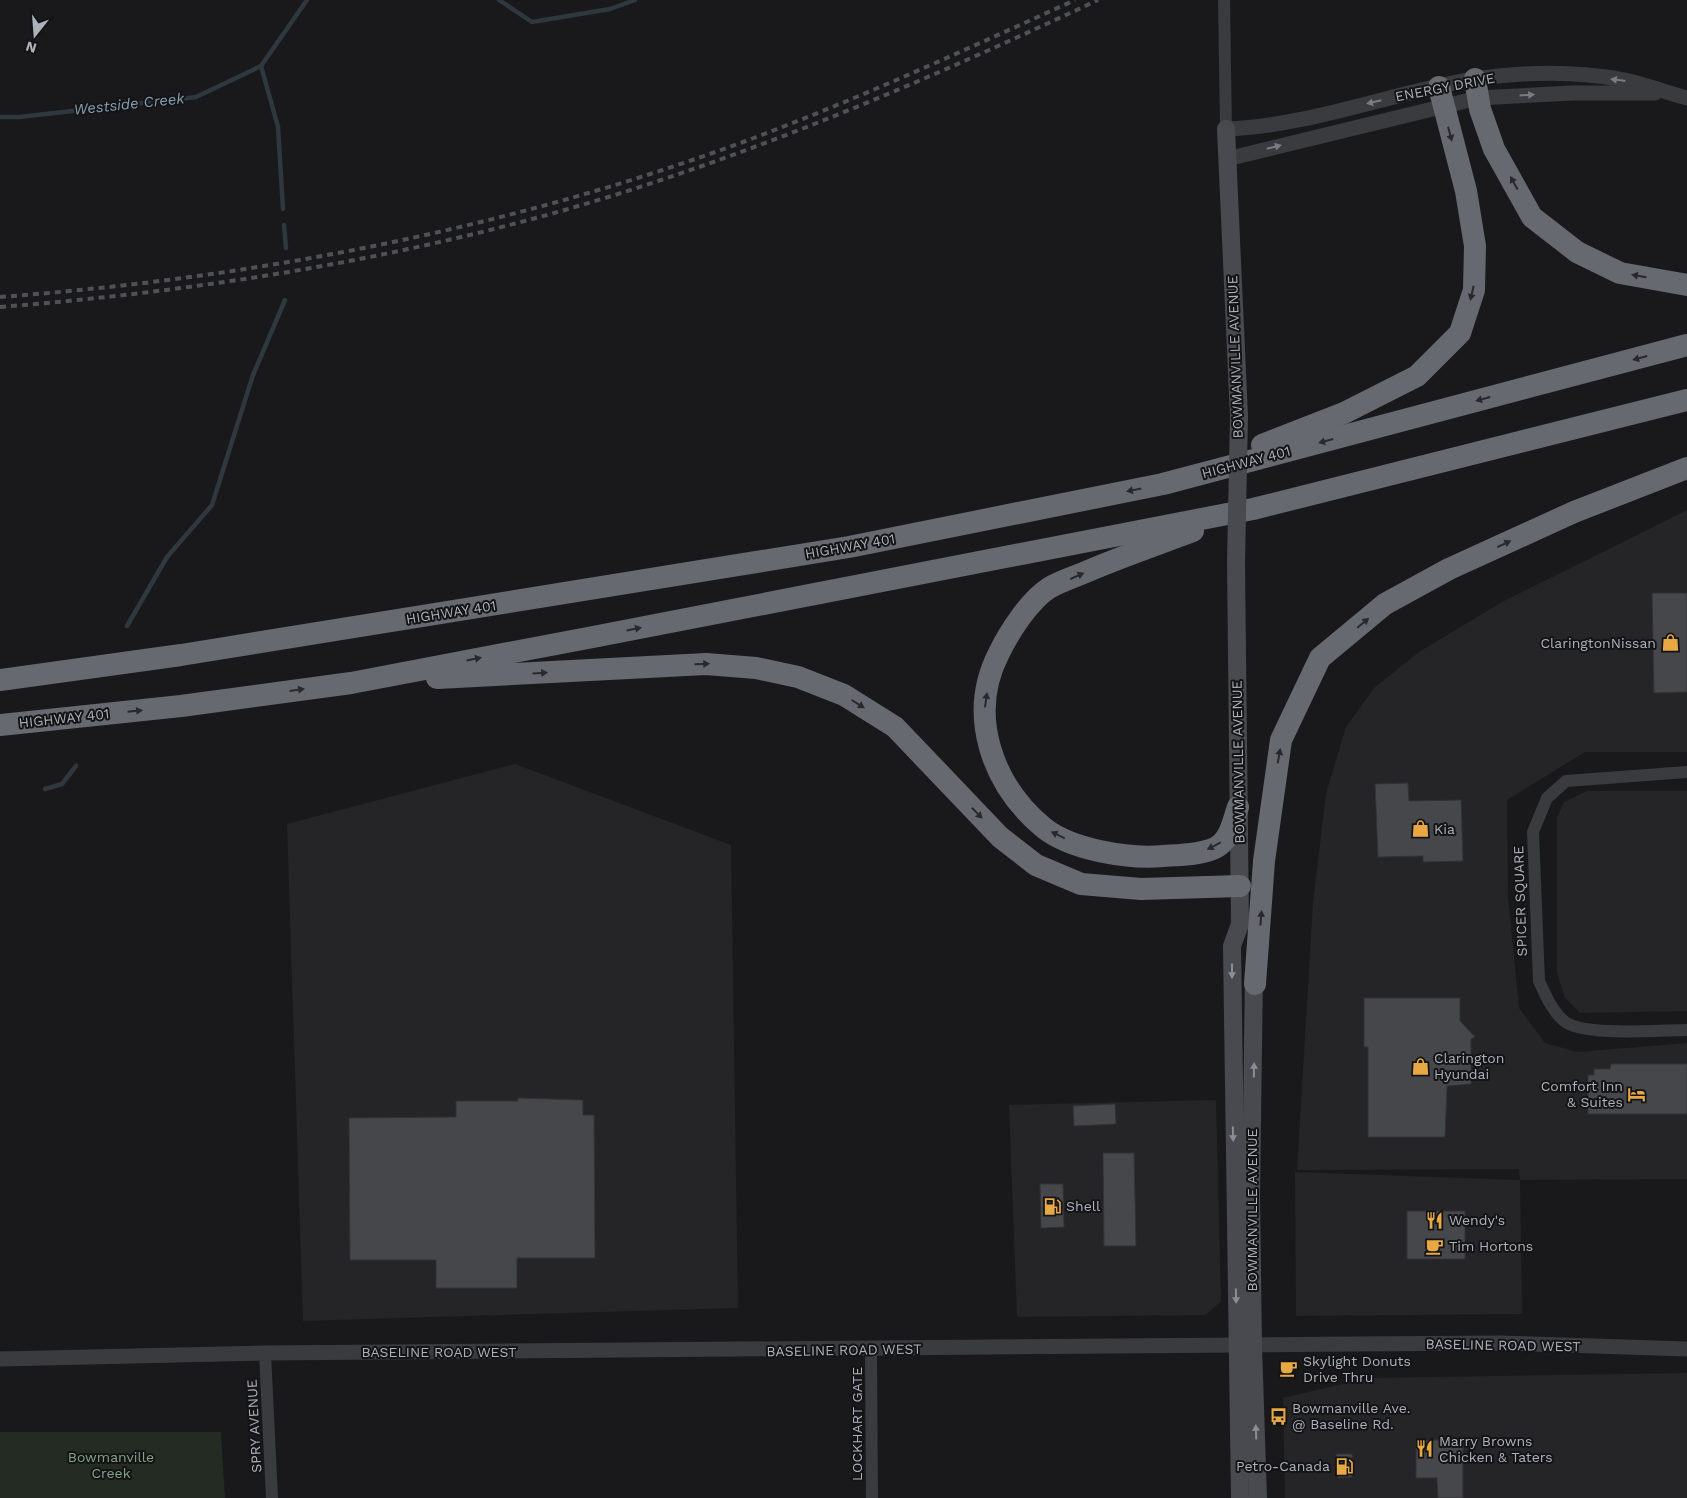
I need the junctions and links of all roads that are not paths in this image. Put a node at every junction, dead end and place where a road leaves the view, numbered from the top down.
1 (1224, 0) edge
2 (1476, 88) junction
3 (1665, 93) junction
4 (1440, 96) junction
5 (1687, 98) edge
6 (1226, 129) junction
7 (1226, 158) junction
8 (1687, 285) edge
9 (1687, 345) edge
10 (1687, 400) edge
11 (1687, 468) edge
12 (1163, 484) junction
13 (1252, 509) junction
14 (0, 680) edge
15 (352, 683) junction
16 (0, 725) edge
17 (1687, 772) edge
18 (1238, 806) junction
19 (1240, 886) junction
20 (1240, 924) junction
21 (1256, 984) junction
22 (1687, 1030) edge
23 (1244, 1347) junction
24 (1687, 1349) edge
25 (871, 1350) junction
26 (265, 1353) junction
27 (0, 1359) edge
28 (272, 1498) edge
29 (872, 1498) edge
30 (1240, 1498) edge
31 (1258, 1498) edge

1 - 6 street, BOWMANVILLE AVENUE
2 -> 3 street, ENERGY DRIVE
3 -> 2 street, ENERGY DRIVE
2 - 4 street, ENERGY DRIVE
8 -> 2 highway
3 - 5 street, ENERGY DRIVE
4 -> 6 street, ENERGY DRIVE
7 -> 4 street, ENERGY DRIVE
4 -> 12 highway
6 - 7 main road, BOWMANVILLE AVENUE
7 - 18 main road, BOWMANVILLE AVENUE, bridge
9 -> 12 highway, HIGHWAY 401
10 - 13 highway, HIGHWAY 401
21 -> 11 highway
12 -> 14 highway, HIGHWAY 401
15 -> 13 highway, HIGHWAY 401
18 -> 13 highway
16 -> 15 highway, HIGHWAY 401
15 -> 19 highway
17 - 22 street, SPICER SQUARE
18 - 19 main road, BOWMANVILLE AVENUE
19 - 20 main road, BOWMANVILLE AVENUE
20 - 21 main road, BOWMANVILLE AVENUE
20 -> 23 main road, BOWMANVILLE AVENUE
23 -> 21 main road, BOWMANVILLE AVENUE
23 - 24 street, BASELINE ROAD WEST
23 - 25 street, BASELINE ROAD WEST
23 - 30 main road, BOWMANVILLE AVENUE
31 -> 23 main road, BOWMANVILLE AVENUE
25 - 26 street, BASELINE ROAD WEST
25 - 29 street, LOCKHART GATE
26 - 27 street, BASELINE ROAD WEST
26 - 28 street, SPRY AVENUE

